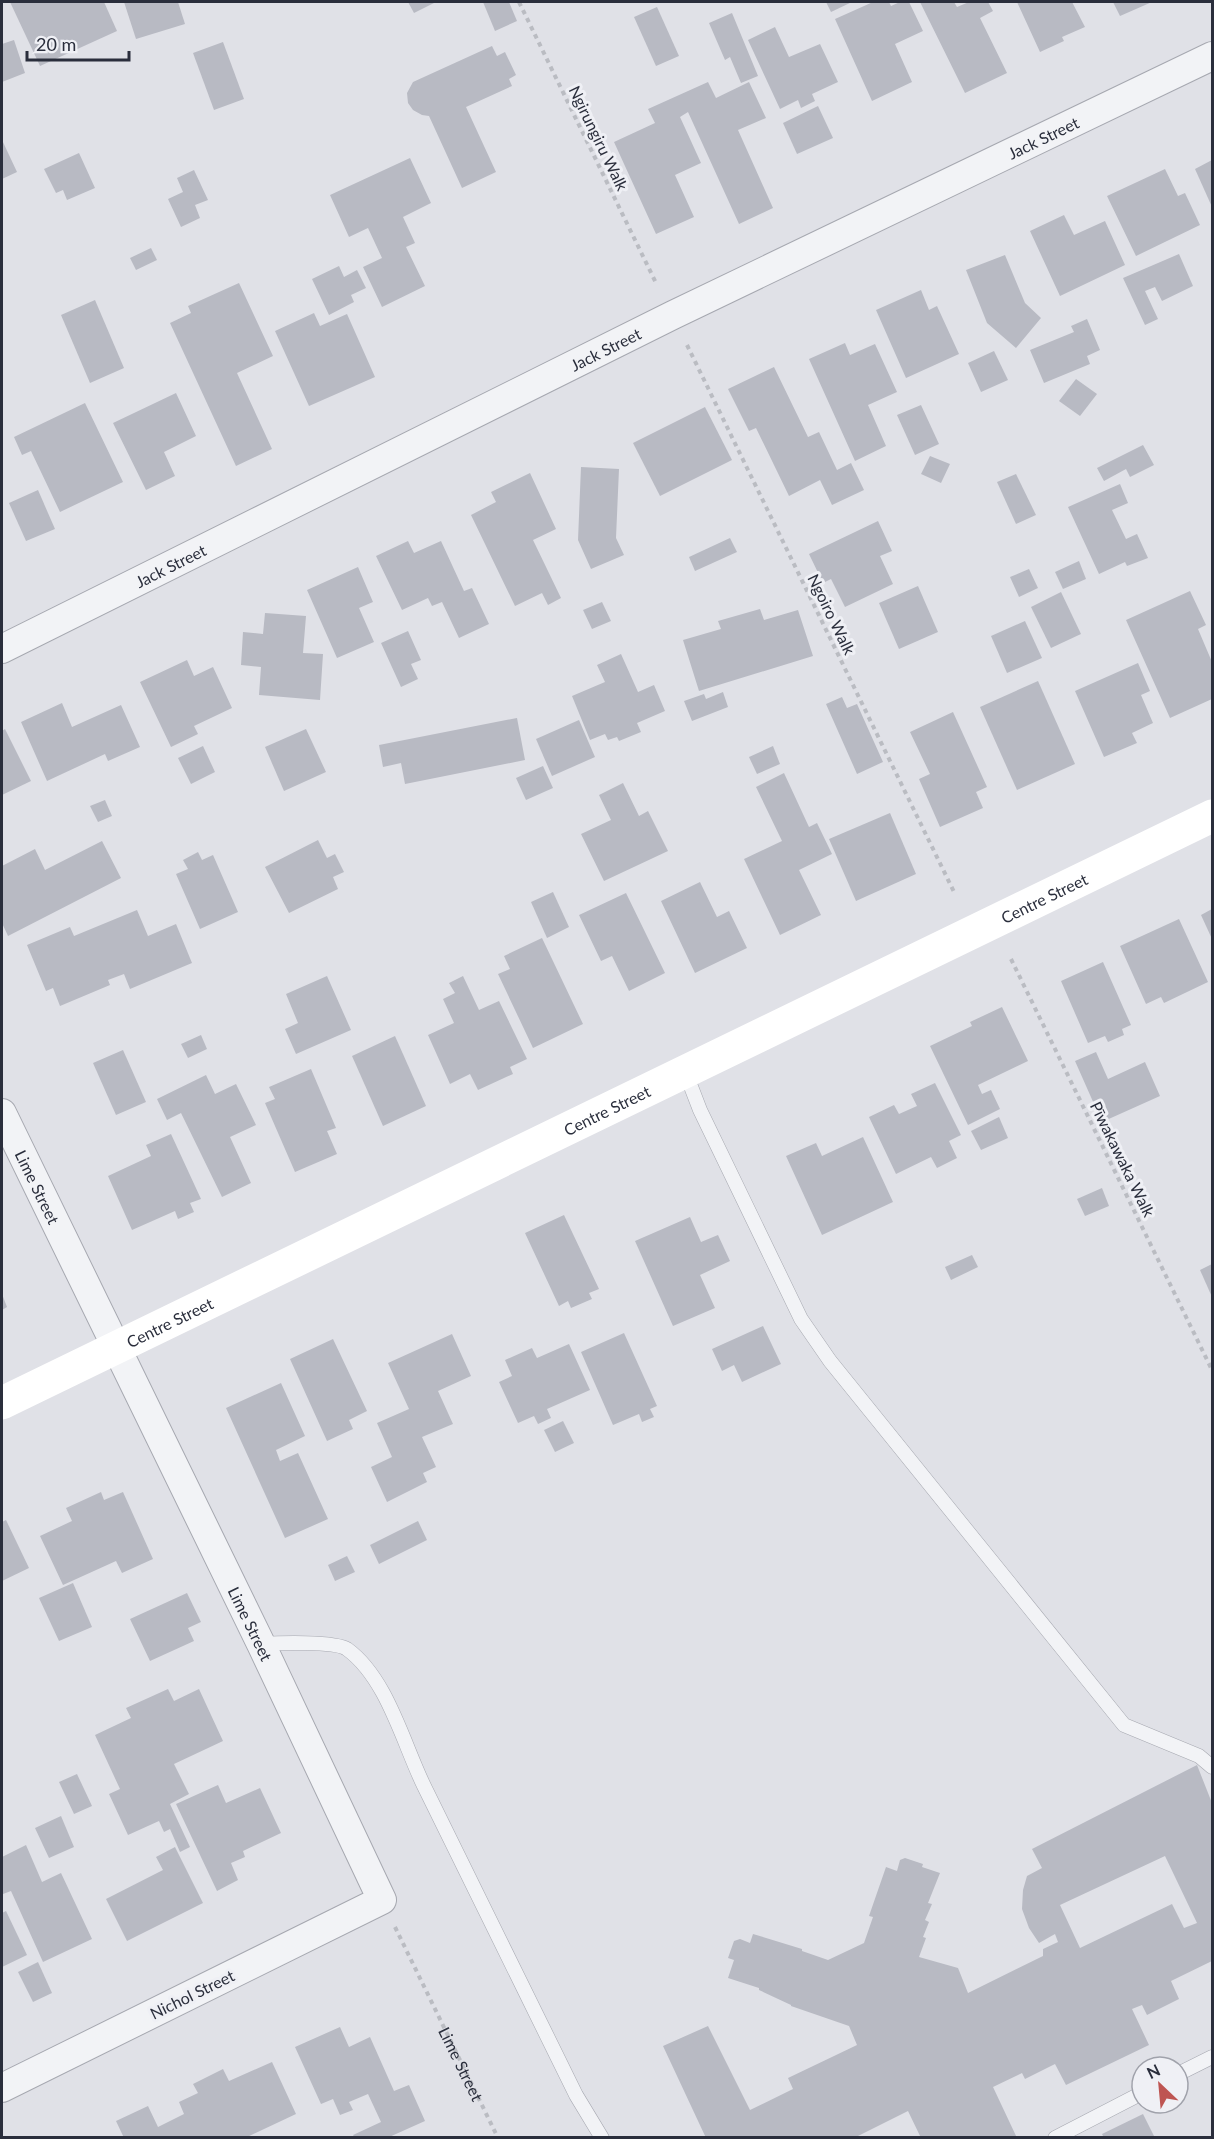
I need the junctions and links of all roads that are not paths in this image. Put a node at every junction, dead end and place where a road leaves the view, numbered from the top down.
1 (1212, 56) edge
2 (2, 649) edge
3 (1212, 816) edge
4 (685, 1071) junction
5 (2, 1113) edge
6 (116, 1347) junction
7 (2, 1403) edge
8 (261, 1644) junction
9 (1212, 1767) edge
10 (382, 1900) joint
11 (1212, 2057) edge
12 (1190, 2068) edge
13 (2, 2088) edge
14 (1130, 2099) edge
15 (602, 2138) edge
16 (1055, 2138) edge

1 - 2 street, Jack Street
3 - 4 street, Centre Street
4 - 6 street, Centre Street
4 - 9 lane
5 - 6 street, Lime Street
6 - 7 street, Centre Street
6 - 8 street, Lime Street
8 - 10 street, Lime Street
8 - 15 lane
10 - 13 street, Nichol Street
11 - 12 lane
14 - 16 lane

